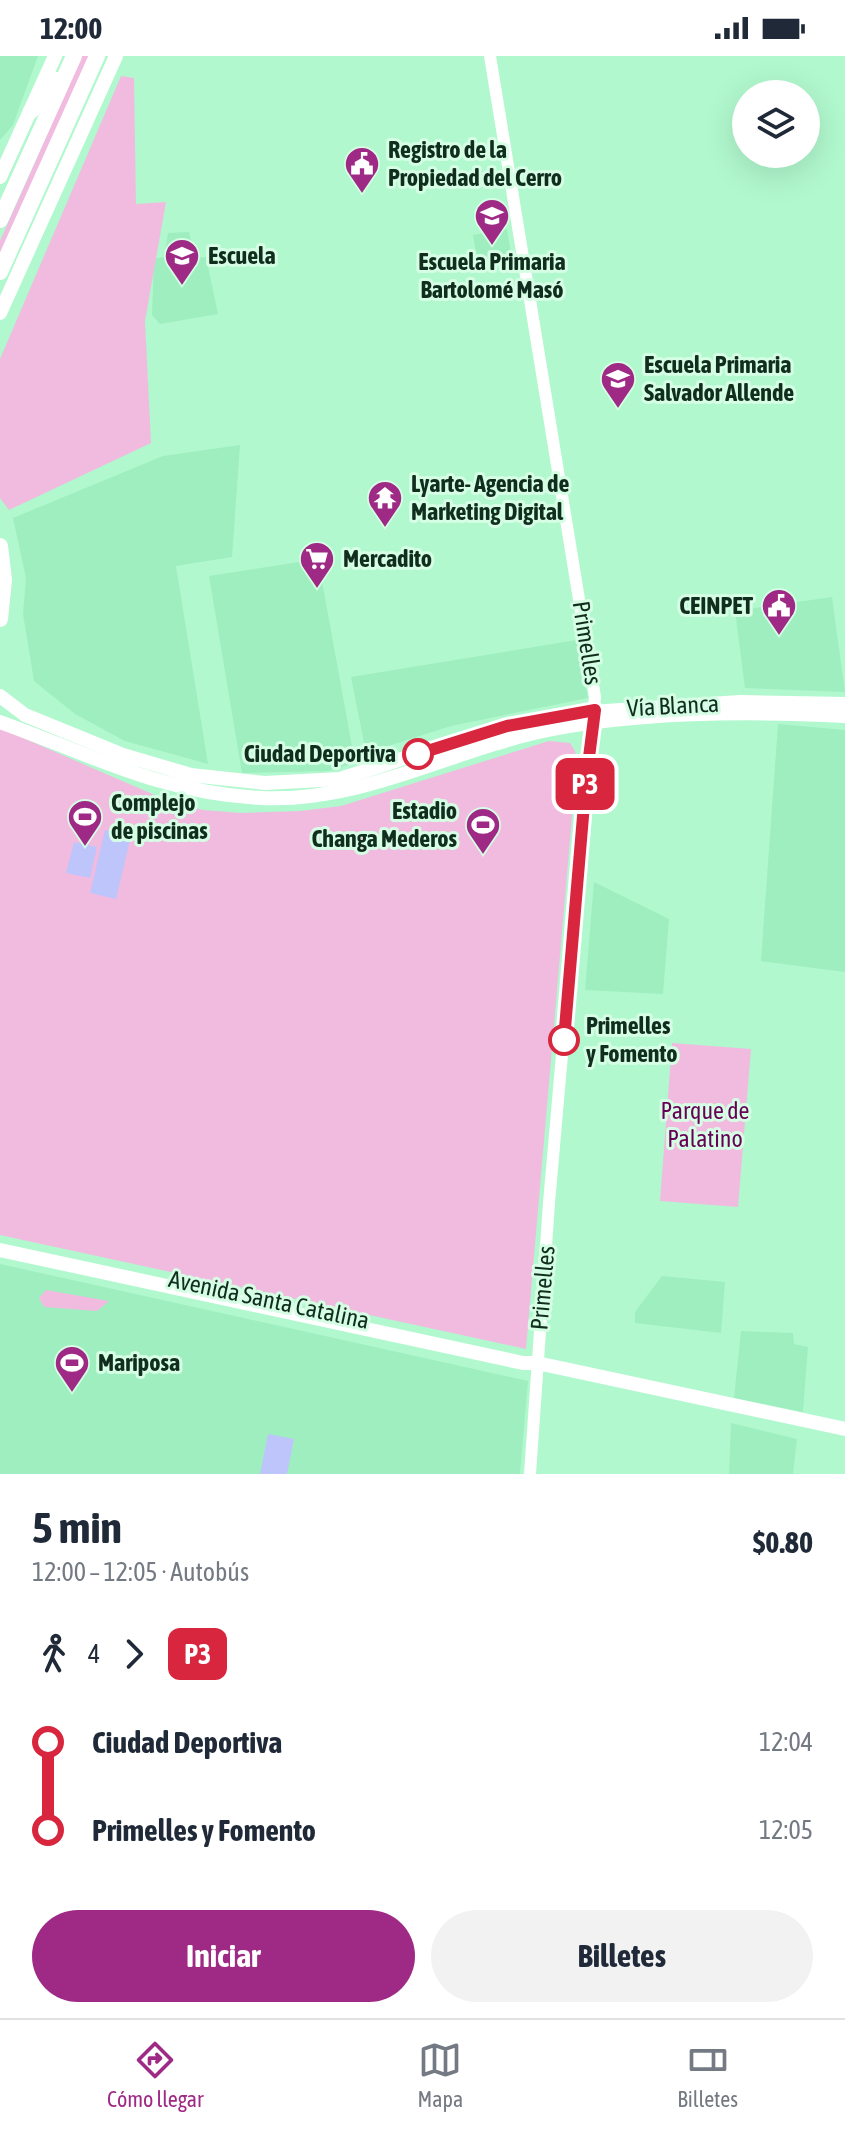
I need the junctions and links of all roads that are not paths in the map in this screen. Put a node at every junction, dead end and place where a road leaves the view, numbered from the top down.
1 (55, 56) edge
2 (97, 56) edge
3 (116, 56) edge
4 (490, 56) edge
5 (73, 60) edge
6 (31, 111) junction
7 (0, 177) edge
8 (0, 220) edge
9 (0, 272) edge
10 (0, 313) edge
11 (0, 546) edge
12 (0, 619) edge
13 (0, 696) edge
14 (845, 704) edge
15 (845, 716) edge
16 (593, 717) junction
17 (0, 722) edge
18 (0, 1241) edge
19 (0, 1250) edge
20 (537, 1363) junction
21 (845, 1429) edge
22 (530, 1474) edge

1 - 6 main road
2 - 9 highway
3 - 10 main road
4 - 16 main road, Primelles
5 - 6 highway
5 - 8 highway
6 - 7 main road
11 - 12 highway
13 - 16 main road, Vía Blanca
14 - 16 main road, Vía Blanca
15 - 16 main road, Vía Blanca
16 - 17 main road, Vía Blanca
16 - 20 main road, Primelles
18 - 20 main road, Avenida Santa Catalina
19 - 20 main road, Avenida Santa Catalina
20 - 21 main road, Avenida Santa Catalina
20 - 22 main road, Primelles

